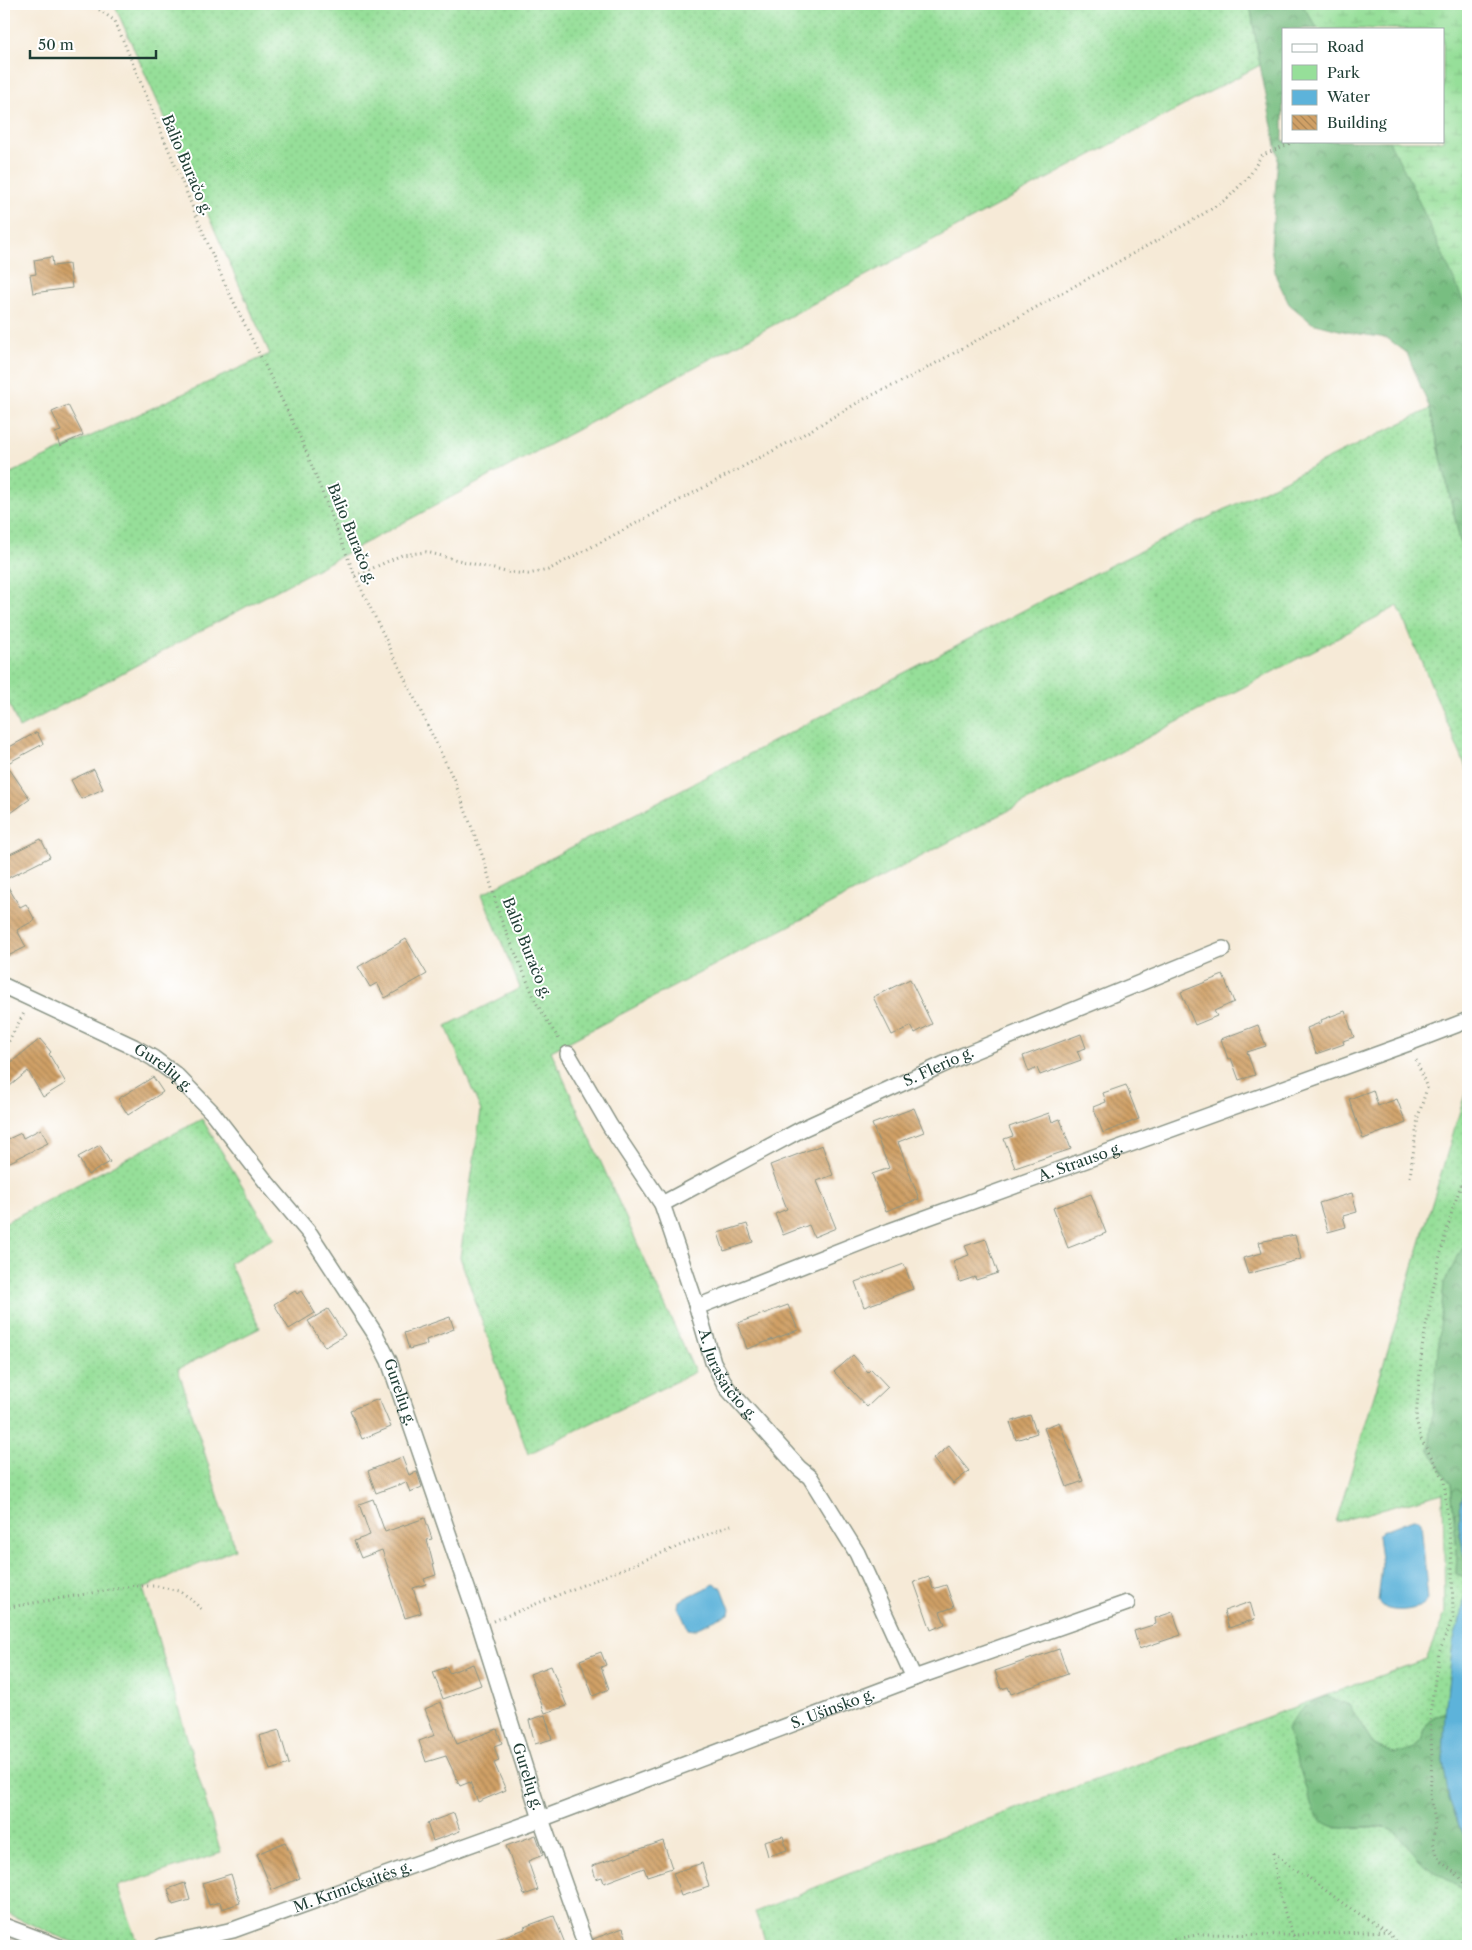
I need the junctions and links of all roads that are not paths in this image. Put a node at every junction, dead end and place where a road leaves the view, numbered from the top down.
1 (1223, 949) dead end
2 (4, 986) edge
3 (1466, 1021) dead end
4 (568, 1054) road end
5 (662, 1204) junction
6 (697, 1306) junction
7 (1127, 1603) dead end
8 (914, 1678) junction
9 (541, 1820) junction
10 (4, 1926) edge
11 (57, 1946) edge
12 (162, 1946) edge
13 (586, 1946) edge

1 - 5 street, S. Flerio g.
2 - 9 street, Gurelių g.
3 - 6 street, A. Strauso g.
4 - 5 street, A. Jurašaičio g.
5 - 6 street, A. Jurašaičio g.
6 - 8 street, A. Jurašaičio g.
7 - 8 street, S. Ušinsko g.
8 - 9 street, S. Ušinsko g.
9 - 12 street, M. Krinickaitės g.
9 - 13 street, Gurelių g.
10 - 11 street

